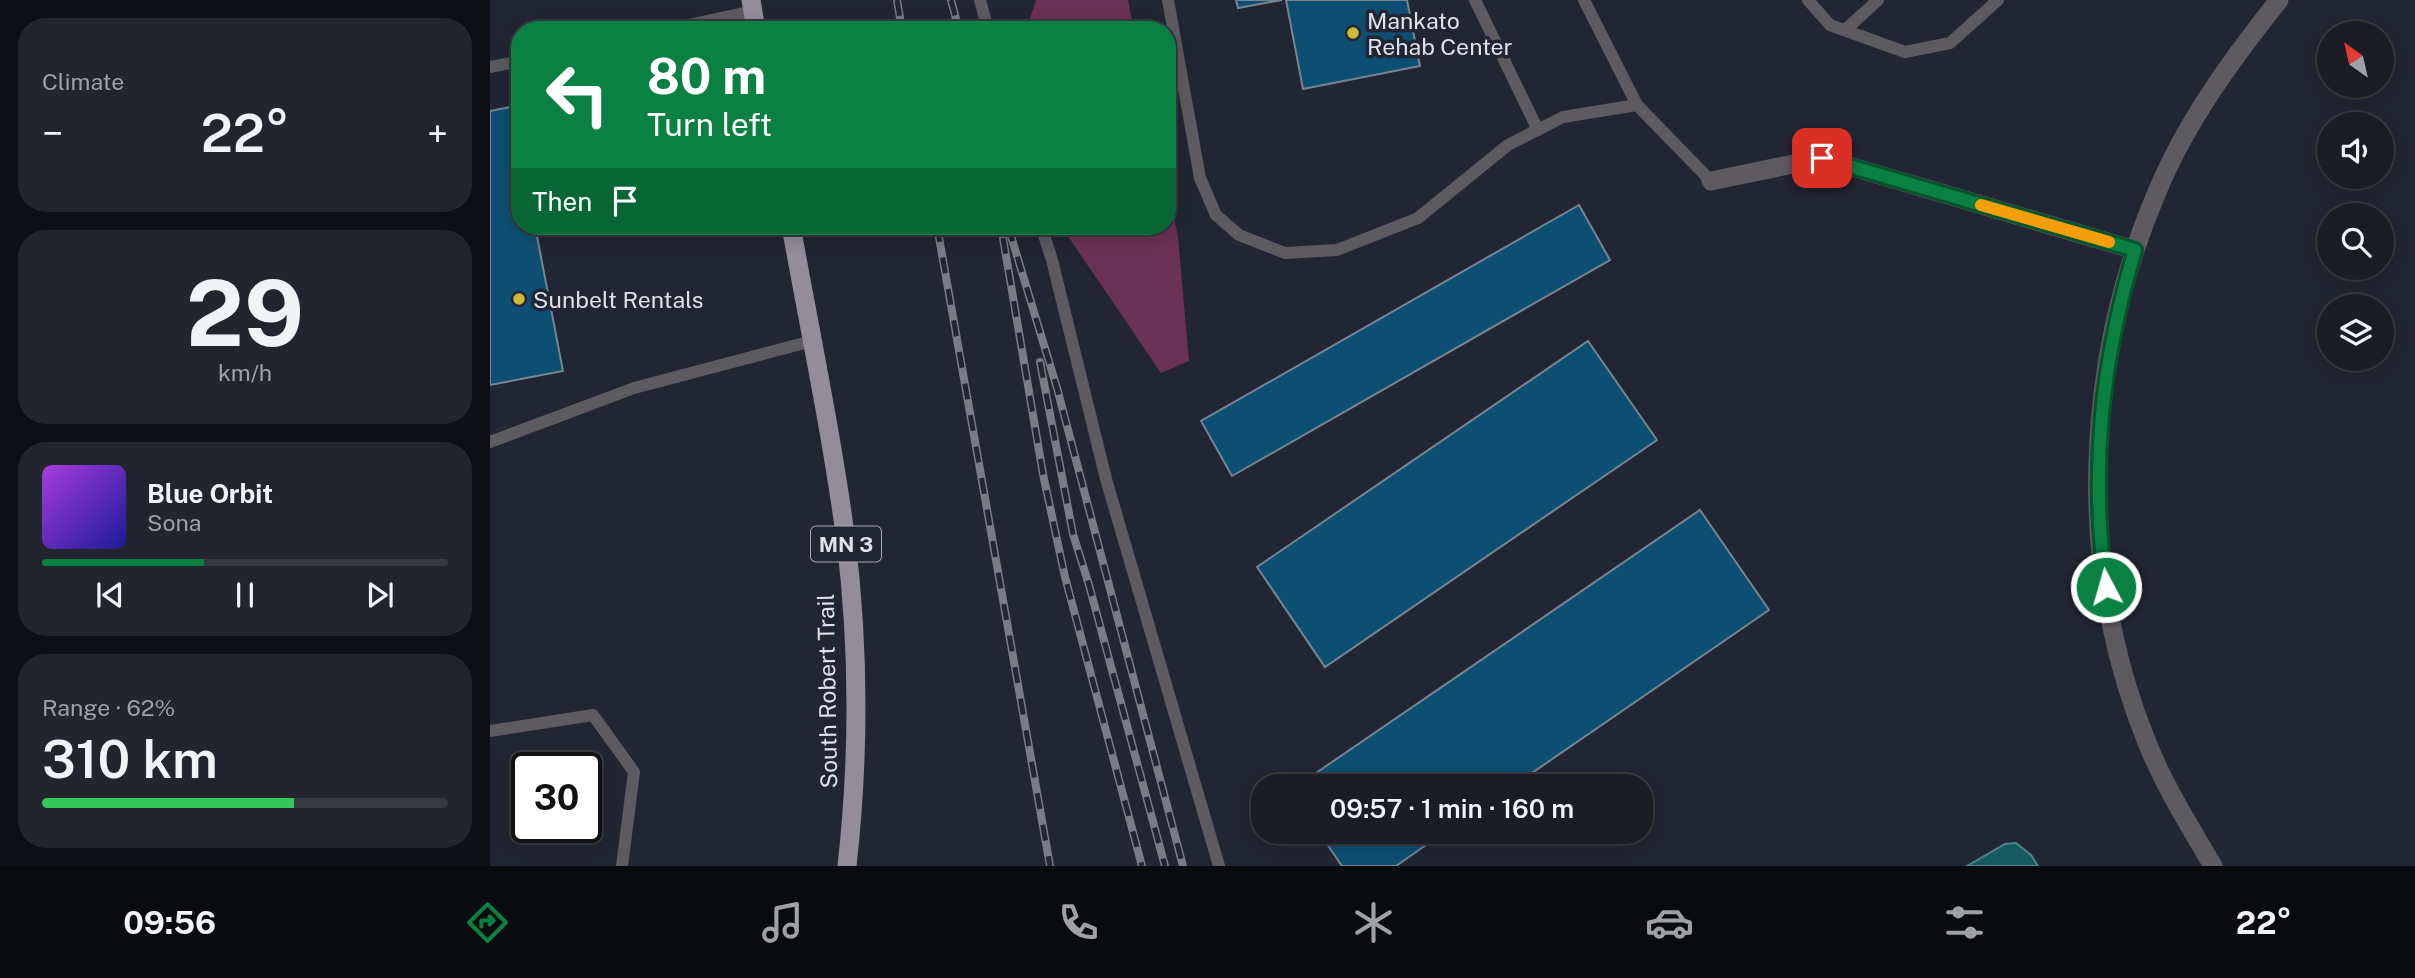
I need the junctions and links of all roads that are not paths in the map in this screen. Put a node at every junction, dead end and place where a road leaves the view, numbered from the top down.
1 (981, 0) edge
2 (1168, 0) edge
3 (1475, 0) edge
4 (1584, 0) edge
5 (1808, 0) edge
6 (1878, 0) edge
7 (1998, 0) edge
8 (2279, 0) edge
9 (754, 14) edge
10 (715, 21) edge
11 (986, 21) edge
12 (1172, 21) edge
13 (1844, 30) junction
14 (1176, 44) edge
15 (511, 63) edge
16 (490, 67) edge
17 (1637, 105) junction
18 (1538, 130) junction
19 (1710, 181) joint
20 (793, 235) edge
21 (1044, 235) edge
22 (2135, 250) junction
23 (812, 341) junction
24 (490, 442) edge
25 (490, 732) edge
26 (622, 866) edge
27 (847, 866) edge
28 (1219, 866) edge
29 (2213, 866) edge

1 - 11 lane
2 - 12 lane
3 - 18 lane
4 - 17 lane
5 - 13 lane
6 - 13 lane
7 - 13 lane
8 - 22 street
9 - 10 lane
14 - 18 lane
15 - 16 lane
17 - 18 lane
17 - 19 lane
19 - 22 street
20 - 23 main road, South Robert Trail / MN 3
21 - 28 lane
22 - 29 street
23 - 24 lane
23 - 27 main road, South Robert Trail / MN 3
25 - 26 lane

